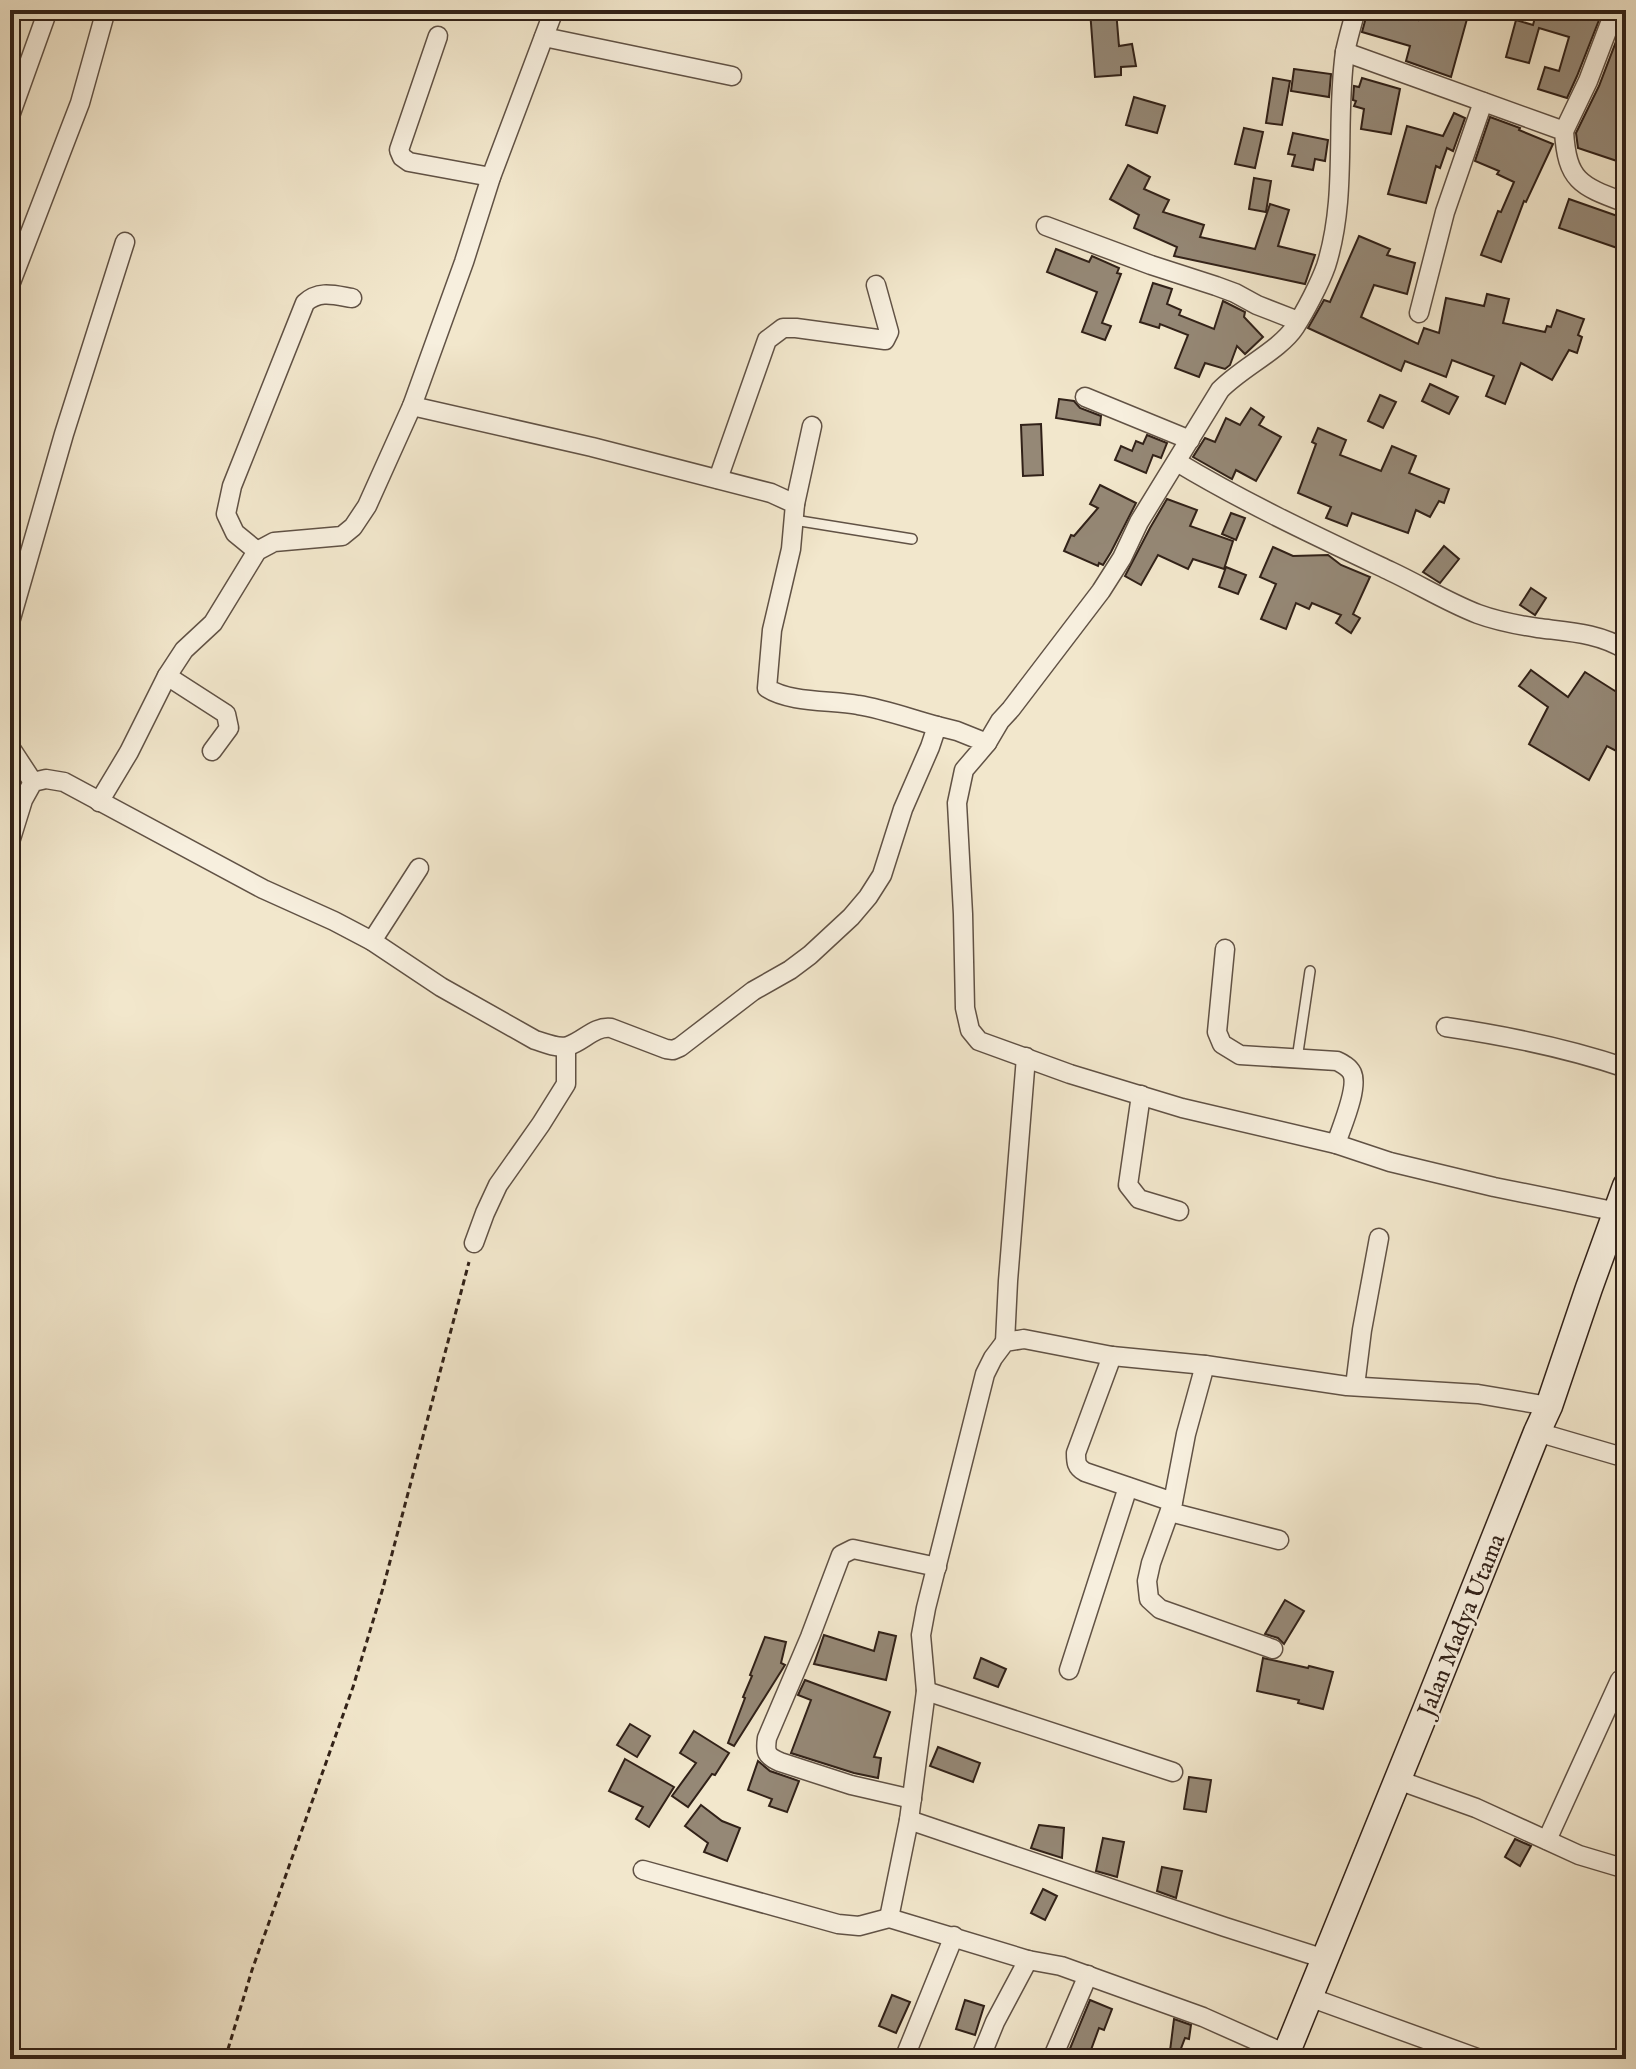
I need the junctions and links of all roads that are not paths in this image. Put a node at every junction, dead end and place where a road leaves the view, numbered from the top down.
1 (48, 10) edge
2 (106, 10) edge
3 (554, 10) edge
4 (1356, 10) edge
5 (1615, 10) edge
6 (438, 36) dead end
7 (544, 37) junction
8 (1345, 52) junction
9 (732, 76) dead end
10 (1483, 102) junction
11 (10, 116) edge
12 (1564, 131) junction
13 (491, 177) junction
14 (1626, 203) edge
15 (1046, 226) dead end
16 (125, 242) dead end
17 (10, 285) edge
18 (876, 285) dead end
19 (352, 298) dead end
20 (1419, 313) dead end
21 (1298, 321) junction
22 (1085, 397) dead end
23 (412, 406) junction
24 (812, 426) dead end
25 (1190, 440) junction
26 (1177, 462) junction
27 (718, 479) junction
28 (794, 512) junction
29 (912, 539) dead end
30 (257, 551) junction
31 (10, 622) edge
32 (1626, 650) edge
33 (167, 676) junction
34 (937, 726) junction
35 (984, 741) junction
36 (10, 747) edge
37 (212, 751) dead end
38 (33, 782) junction
39 (99, 802) junction
40 (10, 842) edge
41 (419, 868) dead end
42 (372, 941) junction
43 (1225, 949) dead end
44 (1310, 971) dead end
45 (1446, 1027) dead end
46 (566, 1047) junction
47 (1026, 1057) junction
48 (1297, 1059) junction
49 (1626, 1068) edge
50 (1141, 1095) junction
51 (1336, 1144) junction
52 (1626, 1186) edge
53 (1179, 1211) dead end
54 (1622, 1214) edge
55 (1379, 1238) dead end
56 (474, 1243) road end
57 (1005, 1342) junction
58 (1112, 1356) junction
59 (1205, 1365) junction
60 (1355, 1386) junction
61 (1549, 1406) junction
62 (1537, 1432) junction
63 (1626, 1458) edge
64 (1128, 1487) junction
65 (1172, 1507) junction
66 (1279, 1540) dead end
67 (937, 1567) junction
68 (1273, 1649) dead end
69 (1069, 1670) dead end
70 (1620, 1680) dead end
71 (926, 1691) junction
72 (1173, 1772) dead end
73 (1398, 1780) junction
74 (912, 1799) junction
75 (909, 1820) junction
76 (1547, 1840) junction
77 (1626, 1869) edge
78 (643, 1870) dead end
79 (889, 1918) junction
80 (954, 1936) junction
81 (1325, 1959) junction
82 (1028, 1960) junction
83 (1088, 1975) junction
84 (1309, 1997) junction
85 (1285, 2056) edge
86 (904, 2059) edge
87 (980, 2059) edge
88 (1052, 2059) edge
89 (1480, 2059) edge

1 - 11 street
2 - 17 street
3 - 7 street
4 - 8 street
5 - 12 street
6 - 13 street
7 - 9 street
7 - 13 street
8 - 10 street
8 - 21 street
10 - 12 street
10 - 20 street
12 - 14 street
13 - 23 street
15 - 21 street
16 - 31 street
18 - 27 street
19 - 30 street
21 - 25 street
22 - 25 street
23 - 27 street
23 - 30 street
24 - 28 street
25 - 26 street
26 - 32 street
26 - 35 street
27 - 28 street
28 - 29 lane
28 - 34 street
30 - 33 street
33 - 37 street
33 - 39 street
34 - 35 street
34 - 46 street
35 - 47 street
36 - 38 street
38 - 39 street
38 - 40 street
39 - 42 street
41 - 42 street
42 - 46 street
43 - 48 street
44 - 48 lane
45 - 49 street
46 - 56 street
47 - 50 street
47 - 57 street
48 - 51 street
50 - 51 street
50 - 53 street
51 - 54 street
52 - 54 street, Jalan Madya Utama
54 - 61 street, Jalan Madya Utama
55 - 60 street
57 - 58 street
57 - 67 street
58 - 59 street
58 - 64 street
59 - 60 street
59 - 65 street
60 - 61 street
61 - 62 street, Jalan Madya Utama
62 - 63 street
62 - 73 street, Jalan Madya Utama
64 - 65 street
64 - 69 street
65 - 66 street
65 - 68 street
67 - 71 street
67 - 74 street
70 - 76 street
71 - 72 street
71 - 74 street
73 - 76 street
73 - 81 street, Jalan Madya Utama
74 - 75 street
75 - 79 street
75 - 81 street
76 - 77 street
78 - 79 street
79 - 80 street
80 - 82 street
80 - 86 street
81 - 84 street, Jalan Madya Utama
82 - 83 street
82 - 87 street
83 - 85 street
83 - 88 street
84 - 85 street, Jalan Madya Utama
84 - 89 street

